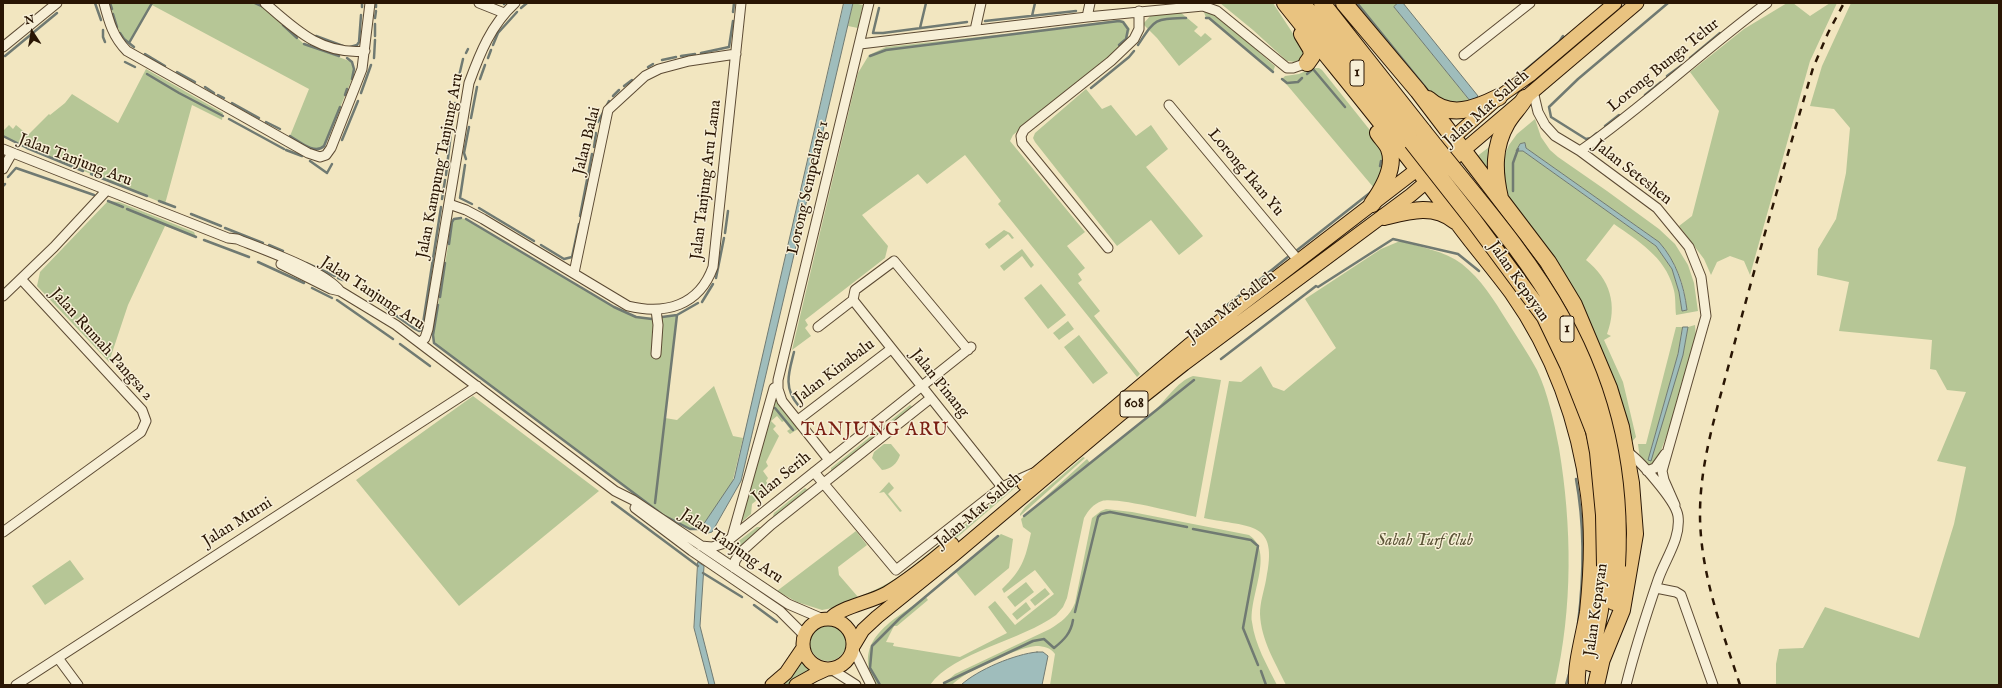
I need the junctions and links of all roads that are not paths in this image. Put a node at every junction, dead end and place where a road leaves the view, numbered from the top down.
1 (56, 3) edge
2 (104, 3) edge
3 (265, 3) edge
4 (370, 3) edge
5 (479, 3) edge
6 (515, 3) edge
7 (741, 3) edge
8 (869, 3) edge
9 (981, 3) edge
10 (1090, 3) edge
11 (1285, 3) edge
12 (1302, 3) edge
13 (1322, 3) edge
14 (1344, 3) edge
15 (1530, 3) edge
16 (1615, 3) edge
17 (1637, 3) edge
18 (1767, 3) edge
19 (1140, 11) junction
20 (504, 13) junction
21 (1087, 17) junction
22 (1299, 20) junction
23 (974, 30) junction
24 (860, 44) junction
25 (3, 47) edge
26 (365, 51) junction
27 (736, 54) junction
28 (1464, 55) dead end
29 (1307, 63) junction
30 (1342, 74) junction
31 (1418, 91) junction
32 (1529, 95) junction
33 (1499, 97) junction
34 (1364, 104) junction
35 (1169, 105) dead end
36 (1452, 138) junction
37 (3, 149) edge
38 (1580, 151) junction
39 (1464, 152) junction
40 (12, 153) junction
41 (3, 168) edge
42 (1419, 168) junction
43 (1429, 181) junction
44 (107, 190) junction
45 (1501, 202) junction
46 (448, 204) junction
47 (1372, 204) junction
48 (1384, 217) junction
49 (1462, 227) junction
50 (1108, 248) dead end
51 (1298, 260) junction
52 (574, 273) junction
53 (21, 279) junction
54 (3, 296) edge
55 (853, 300) junction
56 (656, 310) junction
57 (818, 327) dead end
58 (420, 344) junction
59 (891, 349) junction
60 (656, 354) dead end
61 (778, 383) junction
62 (477, 386) junction
63 (922, 387) junction
64 (931, 398) junction
65 (798, 420) junction
66 (1668, 450) junction
67 (1626, 451) junction
68 (829, 460) junction
69 (1040, 470) junction
70 (1647, 471) junction
71 (814, 472) junction
72 (823, 483) junction
73 (1002, 487) junction
74 (624, 497) junction
75 (1675, 505) junction
76 (762, 513) junction
77 (771, 525) junction
78 (3, 532) edge
79 (729, 540) junction
80 (701, 546) junction
81 (722, 559) junction
82 (1611, 566) junction
83 (734, 568) junction
84 (748, 588) junction
85 (1656, 588) junction
86 (1649, 606) junction
87 (827, 618) junction
88 (803, 642) junction
89 (854, 647) junction
90 (58, 658) junction
91 (1600, 664) junction
92 (830, 669) junction
93 (16, 685) edge
94 (78, 685) edge
95 (772, 685) edge
96 (796, 685) edge
97 (856, 685) edge
98 (871, 685) edge
99 (1576, 685) edge
100 (1583, 685) edge
101 (1596, 685) edge
102 (1620, 685) edge
103 (1626, 685) edge
104 (1713, 685) edge

1 - 25 street
2 - 26 street
3 - 26 street
4 - 26 street
5 - 20 street
6 - 20 street, Jalan Kampung Tanjung Aru
7 - 27 street, Jalan Tanjung Aru Lama
8 - 24 street, Lorong Sempelang 1
9 - 23 street
10 - 21 street
11 - 22 highway
12 - 82 highway, Jalan Kepayan / 1, bridge
13 - 82 highway, Jalan Kepayan / 1, bridge
14 - 31 highway
15 - 28 street
16 - 33 main road, Jalan Mat Salleh
17 - 32 main road, Jalan Mat Salleh
18 - 38 street, Lorong Bunga Telur
19 - 21 street
19 - 29 street
19 - 50 street
20 - 46 street, Jalan Kampung Tanjung Aru
21 - 23 street
22 - 29 highway
22 - 30 highway
23 - 24 street
24 - 61 street, Lorong Sempelang 1
27 - 52 street, Jalan Balai
27 - 56 street, Jalan Tanjung Aru Lama
29 - 30 highway
30 - 34 highway
31 - 33 highway
31 - 36 highway
32 - 38 street, Jalan Seteshen
32 - 39 main road, Jalan Mat Salleh
32 - 45 highway
33 - 36 main road, Jalan Mat Salleh
34 - 42 highway
34 - 47 highway
35 - 51 street, Lorong Ikan Yu
36 - 39 highway
36 - 42 main road, Jalan Mat Salleh / 608
37 - 40 street, Jalan Tanjung Aru
38 - 66 street, Jalan Seteshen
39 - 43 main road, Jalan Mat Salleh / 608
39 - 45 highway
40 - 41 street
40 - 44 street, Jalan Tanjung Aru
42 - 43 highway
42 - 47 main road, Jalan Mat Salleh / 608
43 - 48 main road, Jalan Mat Salleh / 608
43 - 49 highway
44 - 53 street
44 - 58 street, Jalan Tanjung Aru
45 - 67 highway
46 - 52 street, Jalan Tanjung Aru Lama
46 - 58 street, Jalan Kampung Tanjung Aru
47 - 51 main road, Jalan Mat Salleh / 608
48 - 49 highway
48 - 89 main road, Jalan Mat Salleh / 608
49 - 99 highway
51 - 69 main road, Jalan Mat Salleh / 608
52 - 56 street, Jalan Tanjung Aru Lama
53 - 54 street
53 - 78 street, Jalan Rumah Pangsa 2
55 - 57 street
55 - 59 street, Jalan Pinang
55 - 63 street, Jalan Serih
56 - 60 street
58 - 62 street, Jalan Tanjung Aru
59 - 63 street, Jalan Pinang
59 - 65 street, Jalan Kinabalu
61 - 65 street
61 - 79 street, Lorong Sempelang 1
62 - 74 street, Jalan Tanjung Aru
62 - 90 street, Jalan Murni
63 - 64 street, Jalan Pinang
63 - 68 street, Jalan Serih
64 - 72 street, Jalan Serih
64 - 73 street, Jalan Pinang
65 - 68 street
66 - 70 street, Jalan Seteshen
66 - 75 street, Jalan Seteshen
67 - 70 street
67 - 91 highway
68 - 71 street, Jalan Serih
69 - 73 street
69 - 87 main road, Jalan Mat Salleh / 608
70 - 75 street
71 - 72 street
71 - 76 street, Jalan Serih
72 - 73 street
72 - 77 street, Jalan Serih
74 - 80 street, Jalan Tanjung Aru
74 - 84 street, Jalan Tanjung Aru
75 - 85 street, Jalan Seteshen
76 - 77 street
76 - 79 street, Jalan Serih
77 - 83 street, Jalan Serih
79 - 80 street, Jalan Serih
79 - 81 street, Lorong Sempelang 1
80 - 81 street, Jalan Tanjung Aru
81 - 83 street, Jalan Tanjung Aru
81 - 84 street
82 - 91 highway, Jalan Kepayan / 1
82 - 100 highway, Jalan Kepayan / 1
83 - 87 street, Jalan Tanjung Aru
84 - 88 street, Jalan Tanjung Aru
85 - 86 street, Jalan Seteshen
85 - 104 street
86 - 102 street
86 - 103 street
87 - 88 main road, 608
87 - 89 main road
88 - 92 main road
88 - 95 main road, 608
89 - 92 main road, 608
89 - 98 street
90 - 93 street, Jalan Murni
90 - 94 street
91 - 101 highway, Jalan Kepayan / 1
92 - 96 main road, 608
92 - 97 street

